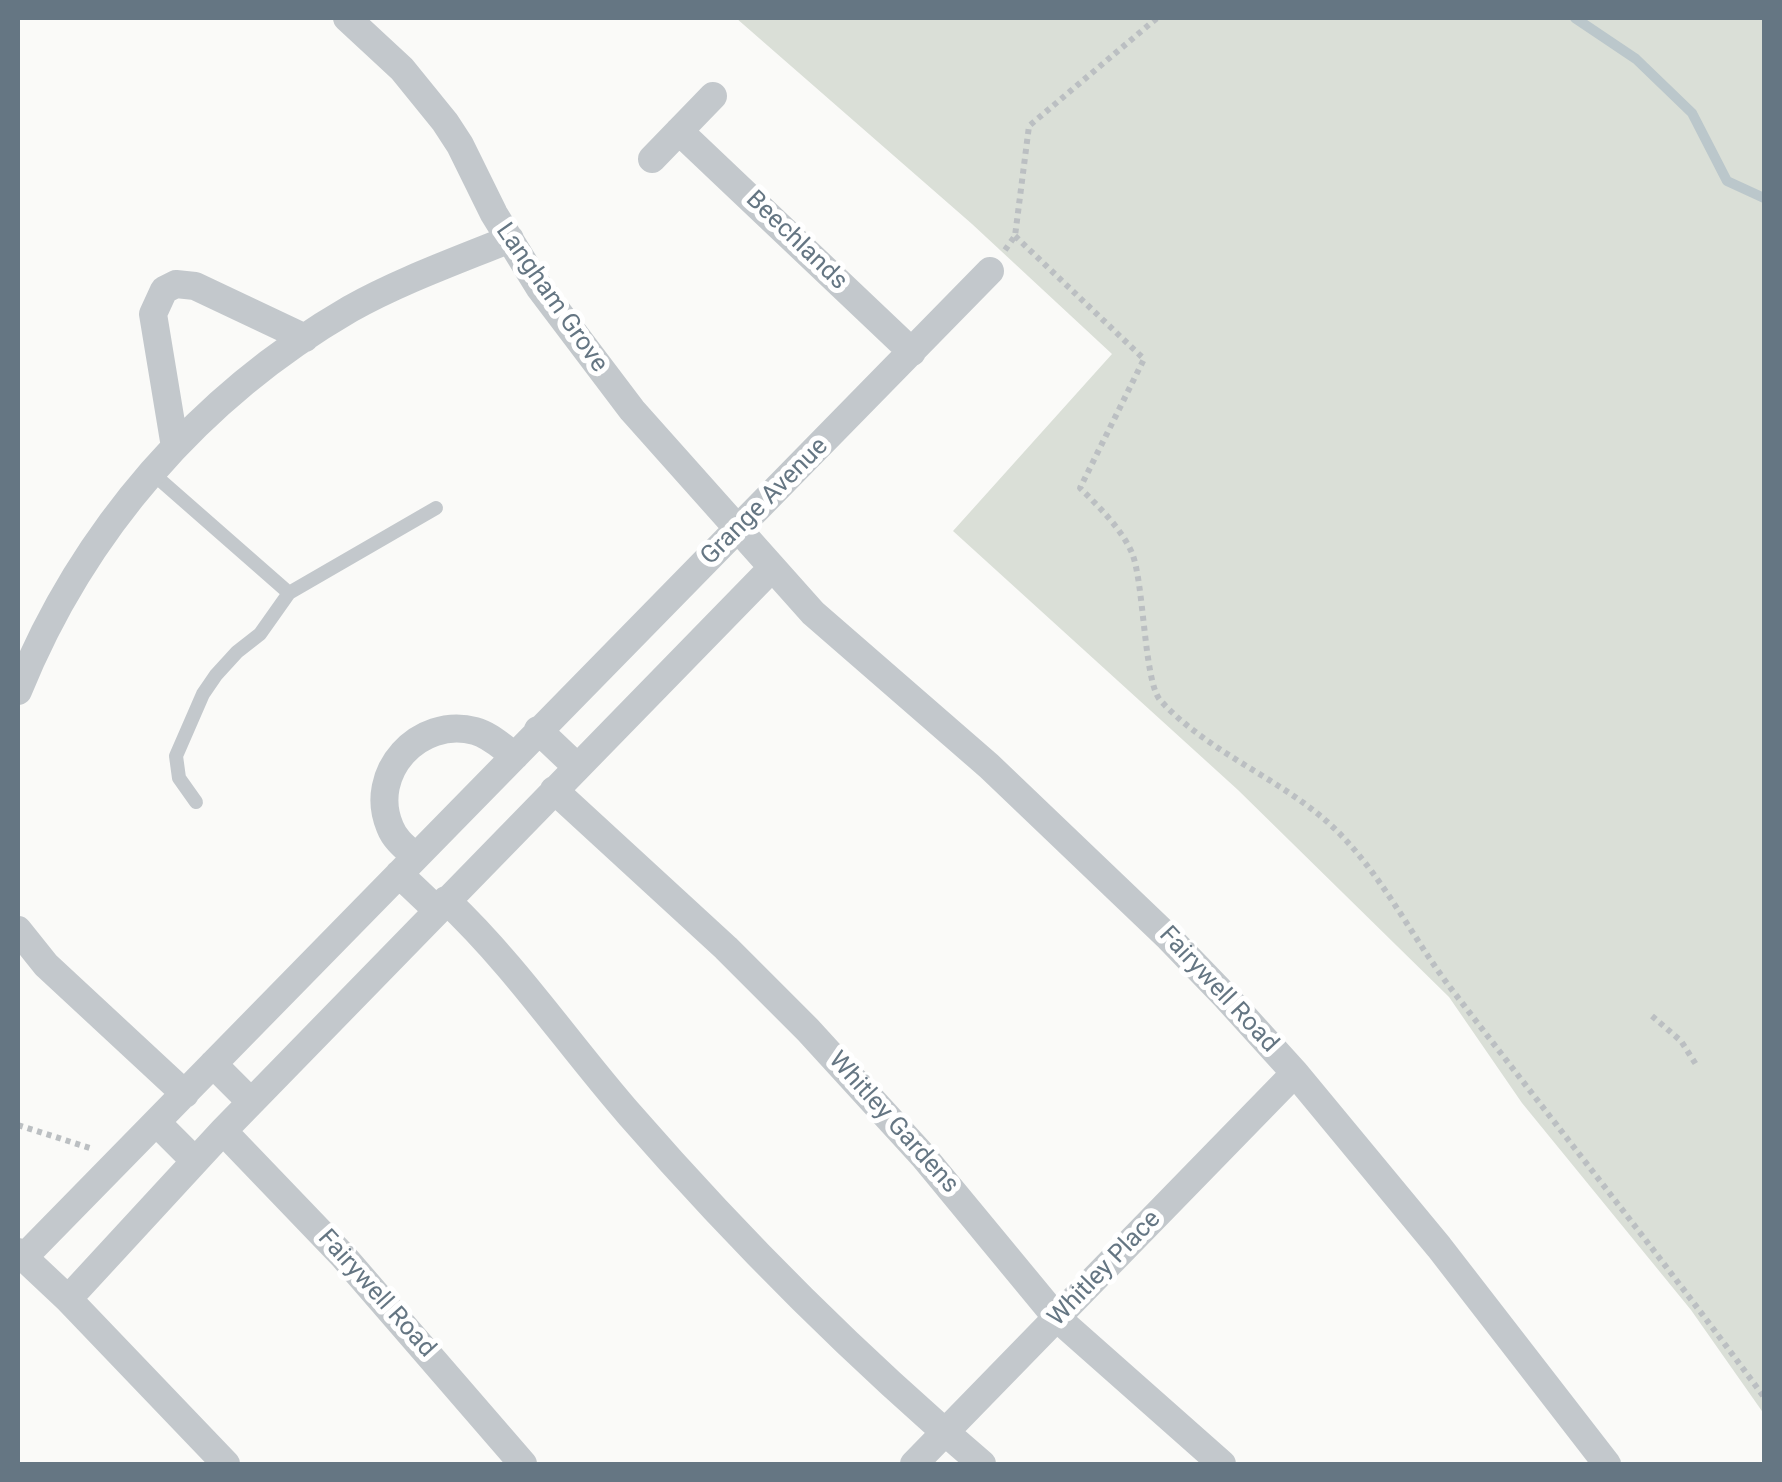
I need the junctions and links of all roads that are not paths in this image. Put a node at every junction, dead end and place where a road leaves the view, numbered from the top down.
1 (347, 18) edge
2 (714, 96) dead end
3 (679, 130) junction
4 (652, 159) dead end
5 (510, 238) junction
6 (990, 271) road end
7 (305, 338) junction
8 (912, 352) junction
9 (174, 446) junction
10 (150, 472) junction
11 (436, 508) dead end
12 (739, 528) junction
13 (771, 569) junction
14 (288, 593) junction
15 (18, 690) edge
16 (538, 730) junction
17 (514, 756) junction
18 (576, 766) junction
19 (554, 790) junction
20 (196, 802) dead end
21 (408, 866) junction
22 (442, 905) junction
23 (18, 930) edge
24 (213, 1064) junction
25 (1296, 1073) junction
26 (185, 1094) junction
27 (251, 1102) junction
28 (156, 1123) junction
29 (222, 1131) junction
30 (194, 1161) junction
31 (21, 1254) edge
32 (68, 1299) junction
33 (1057, 1318) junction
34 (944, 1432) junction
35 (226, 1464) edge
36 (522, 1464) edge
37 (914, 1464) edge
38 (982, 1464) edge
39 (1222, 1464) edge
40 (1607, 1464) edge

1 - 5 street, Langham Grove
2 - 3 street
3 - 4 street
3 - 8 street, Beechlands
5 - 7 street
5 - 12 street, Langham Grove
6 - 8 street, Grange Avenue
7 - 9 street
7 - 9 street
8 - 12 street, Grange Avenue
9 - 10 street
10 - 14 lane
10 - 15 street
11 - 14 lane
12 - 13 street, Langham Grove
12 - 16 street, Grange Avenue
13 - 18 street, Grange Avenue
13 - 25 street, Fairywell Road
14 - 20 lane
16 - 17 street, Grange Avenue
16 - 18 street
17 - 21 street, Grange Avenue
17 - 21 street
18 - 19 street, Grange Avenue
19 - 22 street, Grange Avenue
19 - 33 street, Whitley Gardens
21 - 22 street
21 - 24 street, Grange Avenue
22 - 27 street, Grange Avenue
22 - 34 street
23 - 26 street
24 - 26 street, Grange Avenue
24 - 27 street
25 - 33 street, Whitley Place
25 - 40 street, Fairywell Road
26 - 28 street, Grange Avenue
27 - 29 street, Grange Avenue
28 - 30 street
28 - 31 street, Grange Avenue
29 - 30 street, Grange Avenue
29 - 36 street, Fairywell Road
30 - 32 street, Grange Avenue
31 - 32 street
32 - 35 street
33 - 34 street, Whitley Place
33 - 39 street, Whitley Gardens
34 - 37 street, Whitley Place
34 - 38 street

